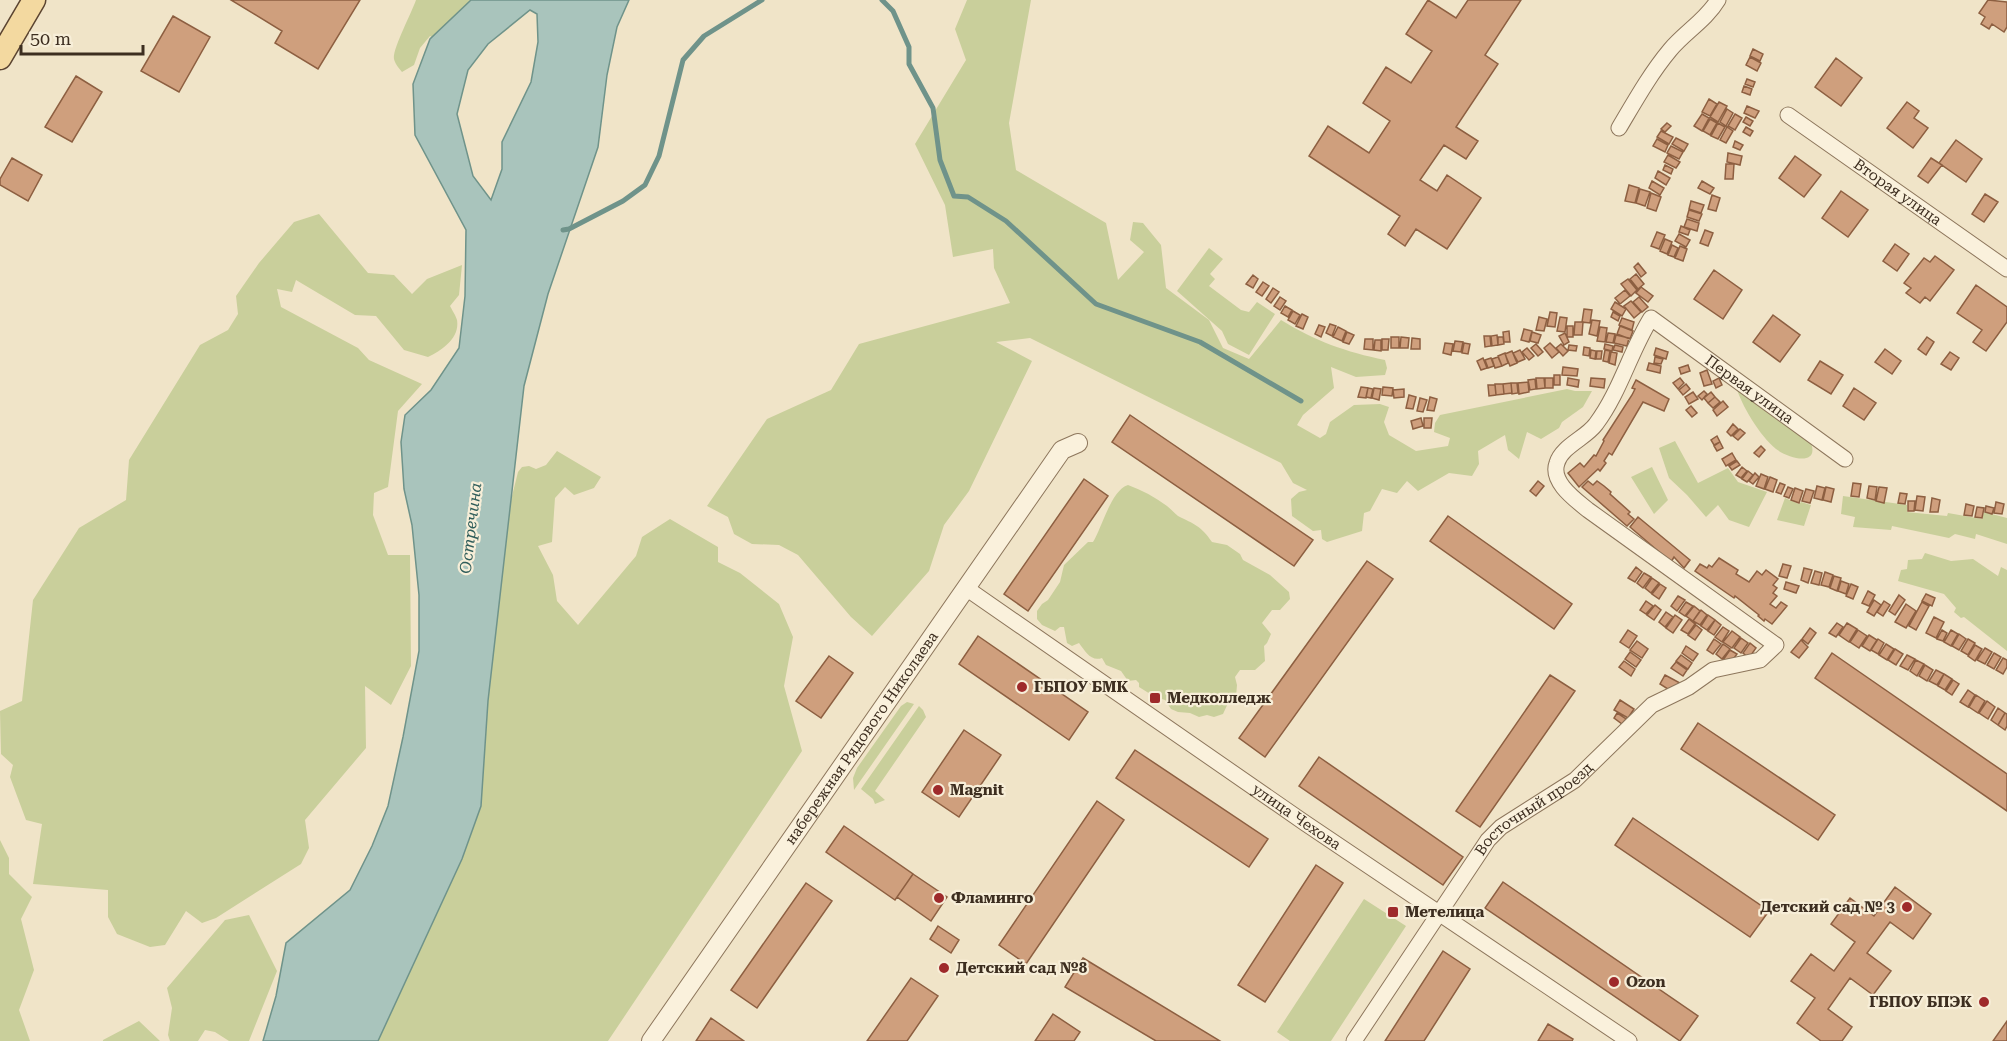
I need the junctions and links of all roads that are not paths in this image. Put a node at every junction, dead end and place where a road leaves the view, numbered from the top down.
1 (34, 0) edge
2 (1718, 0) edge
3 (0, 58) edge
4 (1788, 116) dead end
5 (1618, 128) dead end
6 (2007, 269) edge
7 (1078, 443) dead end
8 (1845, 459) dead end
9 (966, 588) junction
10 (1776, 645) joint
11 (1437, 914) junction
12 (651, 1041) edge
13 (1354, 1041) edge
14 (1629, 1041) edge

1 - 3 main road
2 - 5 street
4 - 6 street, Вторая улица
7 - 9 street, набережная Рядового Николаева
8 - 10 street, Первая улица
9 - 11 street, улица Чехова
9 - 12 street, набережная Рядового Николаева
10 - 11 street, Восточный проезд
11 - 13 street, Восточный проезд
11 - 14 street, улица Чехова

